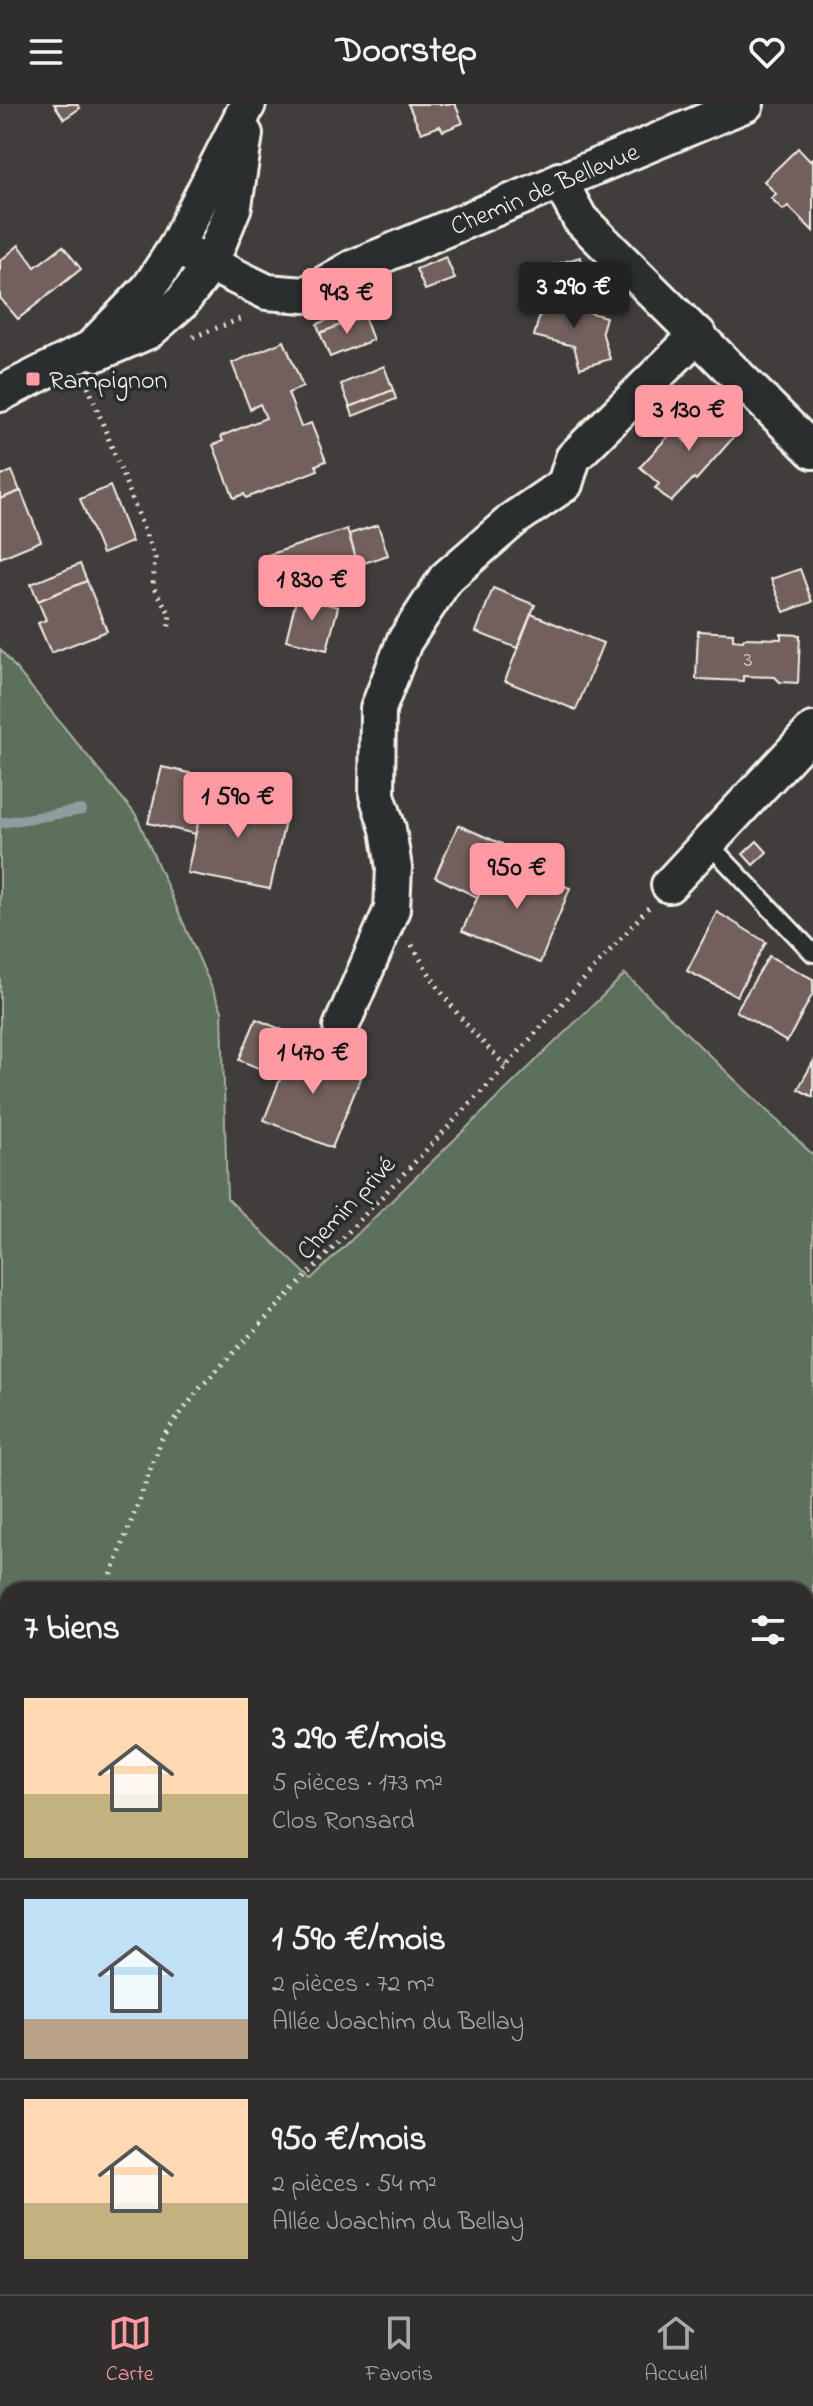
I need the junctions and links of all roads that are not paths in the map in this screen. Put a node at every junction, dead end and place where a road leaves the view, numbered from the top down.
1 (249, 104) edge
2 (746, 104) edge
3 (559, 180) junction
4 (176, 247) junction
5 (210, 265) junction
6 (698, 334) junction
7 (71, 373) junction
8 (0, 394) edge
9 (813, 451) edge
10 (813, 730) edge
11 (708, 843) junction
12 (669, 885) road end
13 (813, 953) edge
14 (341, 1027) dead end

1 - 4 street
1 - 5 street
2 - 3 street, Chemin de Bellevue
3 - 5 street, Chemin de Bellevue
3 - 6 street
4 - 5 street, Chemin de Bellevue
4 - 7 street
5 - 7 street
6 - 9 street
6 - 14 street
7 - 8 street
10 - 11 street
11 - 12 street
11 - 13 lane

